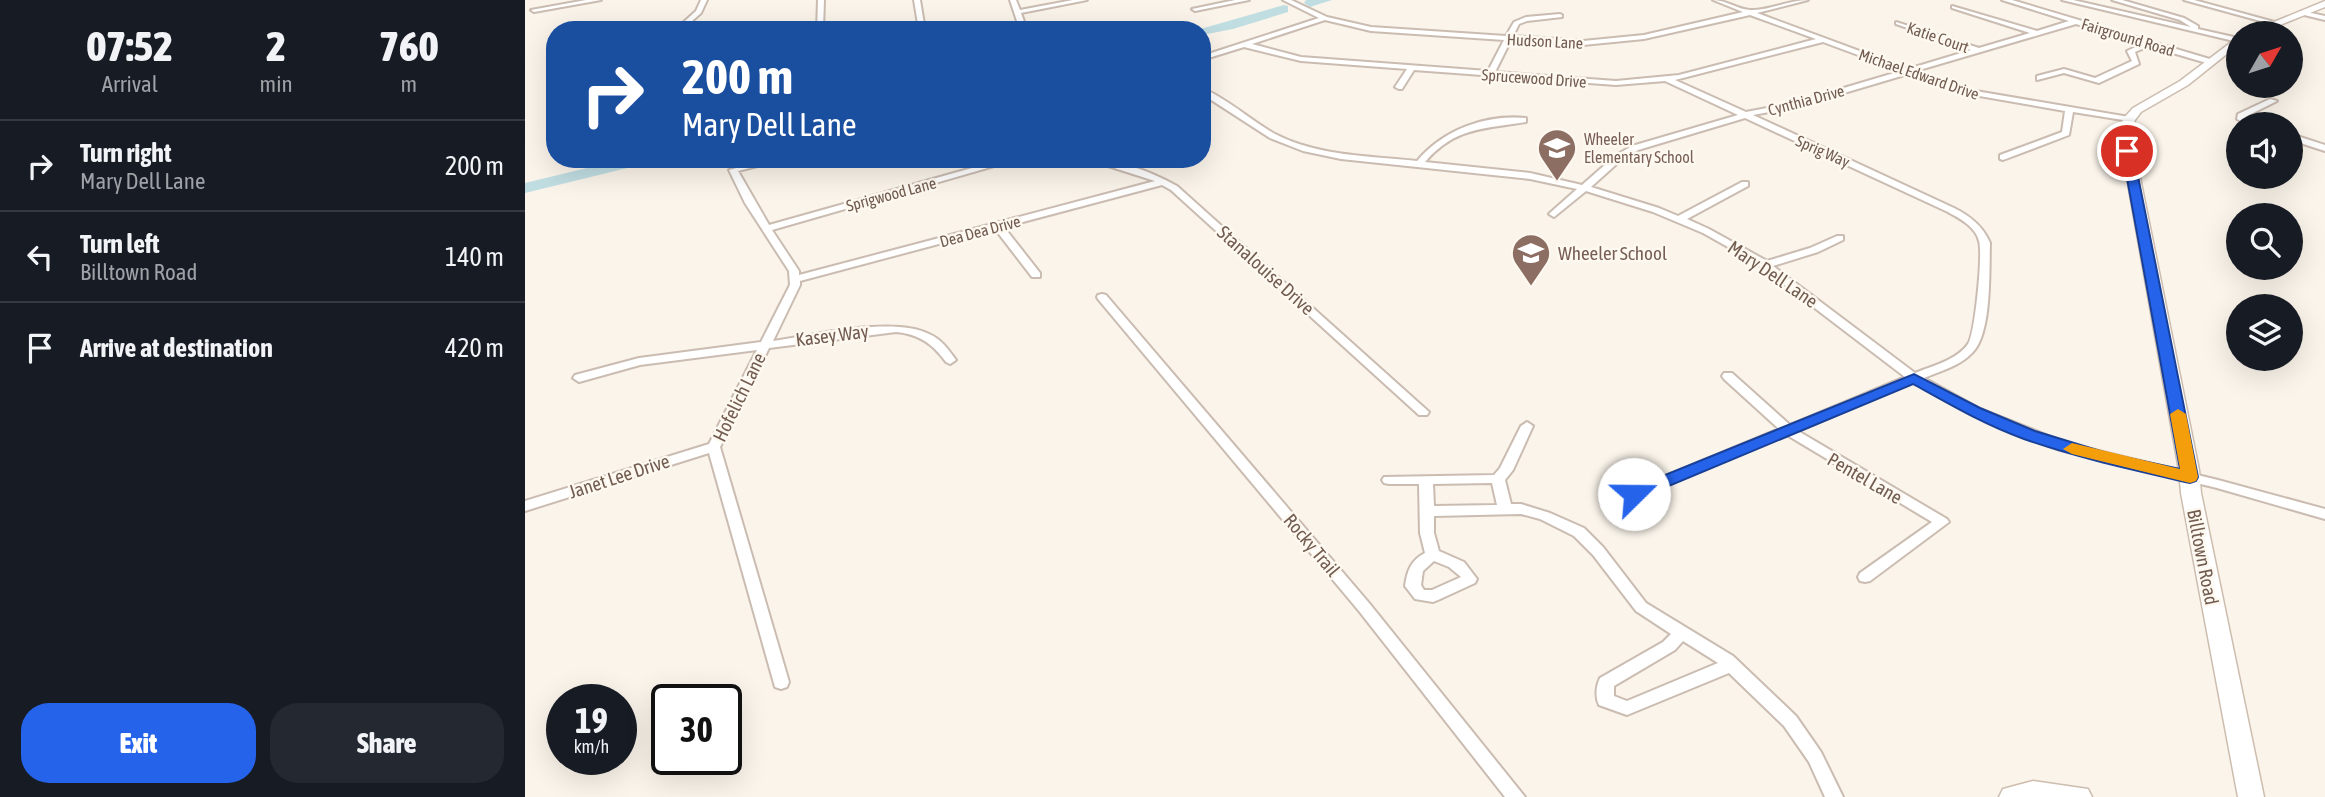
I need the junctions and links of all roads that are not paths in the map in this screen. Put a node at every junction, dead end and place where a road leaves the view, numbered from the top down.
1 (598, 0) edge
2 (704, 0) edge
3 (821, 0) edge
4 (917, 0) edge
5 (1013, 0) edge
6 (1084, 0) edge
7 (1246, 0) edge
8 (1286, 0) edge
9 (1716, 0) edge
10 (1805, 0) edge
11 (2005, 0) edge
12 (2065, 0) edge
13 (2115, 0) edge
14 (2187, 0) edge
15 (2325, 4) edge
16 (1954, 7) dead end
17 (1195, 9) dead end
18 (534, 10) dead end
19 (1017, 12) junction
20 (1750, 13) junction
21 (2302, 13) junction
22 (1560, 16) dead end
23 (1325, 18) junction
24 (2325, 18) edge
25 (688, 21) edge
26 (820, 21) edge
27 (920, 21) edge
28 (1020, 21) edge
29 (2267, 21) edge
30 (2280, 21) edge
31 (2077, 22) junction
32 (1898, 23) dead end
33 (2199, 30) junction
34 (2037, 33) junction
35 (2226, 37) edge
36 (1506, 39) junction
37 (1822, 40) junction
38 (1243, 44) junction
39 (2147, 44) junction
40 (2226, 49) edge
41 (1979, 50) junction
42 (1211, 55) edge
43 (2210, 62) junction
44 (1411, 68) junction
45 (1906, 72) junction
46 (1490, 75) junction
47 (2039, 78) dead end
48 (1668, 79) junction
49 (1399, 87) dead end
50 (1211, 96) edge
51 (2273, 101) dead end
52 (2069, 111) junction
53 (2250, 112) edge
54 (1745, 116) junction
55 (2129, 119) junction
56 (1523, 120) dead end
57 (2303, 141) edge
58 (2325, 148) edge
59 (2003, 157) dead end
60 (1420, 163) junction
61 (742, 168) edge
62 (983, 168) edge
63 (1123, 168) edge
64 (1164, 182) junction
65 (1745, 184) dead end
66 (1585, 188) junction
67 (1554, 214) dead end
68 (1680, 219) junction
69 (997, 226) junction
70 (766, 229) junction
71 (1840, 238) dead end
72 (1766, 265) junction
73 (1036, 275) dead end
74 (795, 279) junction
75 (1102, 297) dead end
76 (765, 344) junction
77 (950, 360) dead end
78 (1728, 376) dead end
79 (579, 378) dead end
80 (1914, 378) junction
81 (1423, 412) dead end
82 (1527, 425) dead end
83 (1790, 431) junction
84 (714, 447) junction
85 (2190, 477) junction
86 (1426, 479) junction
87 (1498, 479) junction
88 (1389, 480) dead end
89 (1634, 494) dead end
90 (525, 506) edge
91 (1505, 509) junction
92 (1427, 510) junction
93 (2325, 513) edge
94 (1433, 555) dead end
95 (1865, 577) dead end
96 (1683, 632) junction
97 (1731, 665) junction
98 (781, 682) dead end
99 (1516, 797) edge
100 (1834, 797) edge
101 (2012, 797) edge
102 (2079, 797) edge
103 (2251, 797) edge

1 - 18 street
2 - 25 street
3 - 26 street
4 - 27 street
5 - 19 street
6 - 19 street
7 - 17 street
8 - 23 street, Hudson Lane
9 - 20 street, Michael Edward Drive
10 - 20 street, Hudson Lane
11 - 31 street, Fairground Road
12 - 33 street
13 - 33 street
14 - 29 street
15 - 21 main road
16 - 34 street
19 - 28 street
20 - 36 street, Hudson Lane
20 - 37 street, Michael Edward Drive
21 - 24 street
21 - 30 main road
22 - 36 street
23 - 36 street, Hudson Lane
23 - 38 street
31 - 34 street, Cynthia Drive
31 - 39 street, Fairground Road
32 - 41 street, Katie Court
33 - 35 street
34 - 41 street, Cynthia Drive
36 - 46 street
37 - 45 street, Michael Edward Drive
37 - 48 street, Sprucewood Drive
38 - 42 street
38 - 44 street, Sprucewood Drive
39 - 43 street, Fairground Road
39 - 47 street
40 - 43 main road
41 - 45 street, Cynthia Drive
43 - 55 main road
44 - 46 street, Sprucewood Drive
44 - 49 street
45 - 52 street, Michael Edward Drive
45 - 54 street, Cynthia Drive
46 - 48 street, Sprucewood Drive
48 - 54 street, Sprig Way
50 - 60 street, Mary Dell Lane
51 - 53 street
52 - 55 street, Michael Edward Drive
52 - 59 street
54 - 66 street, Cynthia Drive
54 - 80 street, Sprig Way
55 - 85 main road, Billtown Road
56 - 60 street
57 - 58 street
60 - 66 street, Mary Dell Lane
61 - 70 street
62 - 70 street, Sprigwood Lane
63 - 64 street, Stanalouise Drive
64 - 69 street, Dea Dea Drive
64 - 81 street, Stanalouise Drive
65 - 68 street
66 - 67 street, Cynthia Drive
66 - 68 street, Mary Dell Lane
68 - 72 street, Mary Dell Lane
69 - 73 street
69 - 74 street, Dea Dea Drive
70 - 74 street
71 - 72 street
72 - 80 street, Mary Dell Lane
74 - 76 street, Hofelich Lane
75 - 99 street, Rocky Trail
76 - 77 street, Kasey Way
76 - 79 street, Kasey Way
76 - 84 street, Hofelich Lane
78 - 83 street, Pentel Lane
80 - 83 street
80 - 85 street, Mary Dell Lane
82 - 87 street
83 - 89 street
83 - 95 street, Pentel Lane
84 - 90 street, Janet Lee Drive
84 - 98 street, Hofelich Lane
85 - 93 street, Mary Dell Lane
85 - 103 main road, Billtown Road
86 - 87 street
86 - 88 street
86 - 92 street
87 - 91 street
91 - 92 street
91 - 96 street
92 - 94 street
96 - 97 street
96 - 97 street
97 - 100 street
101 - 102 main road

